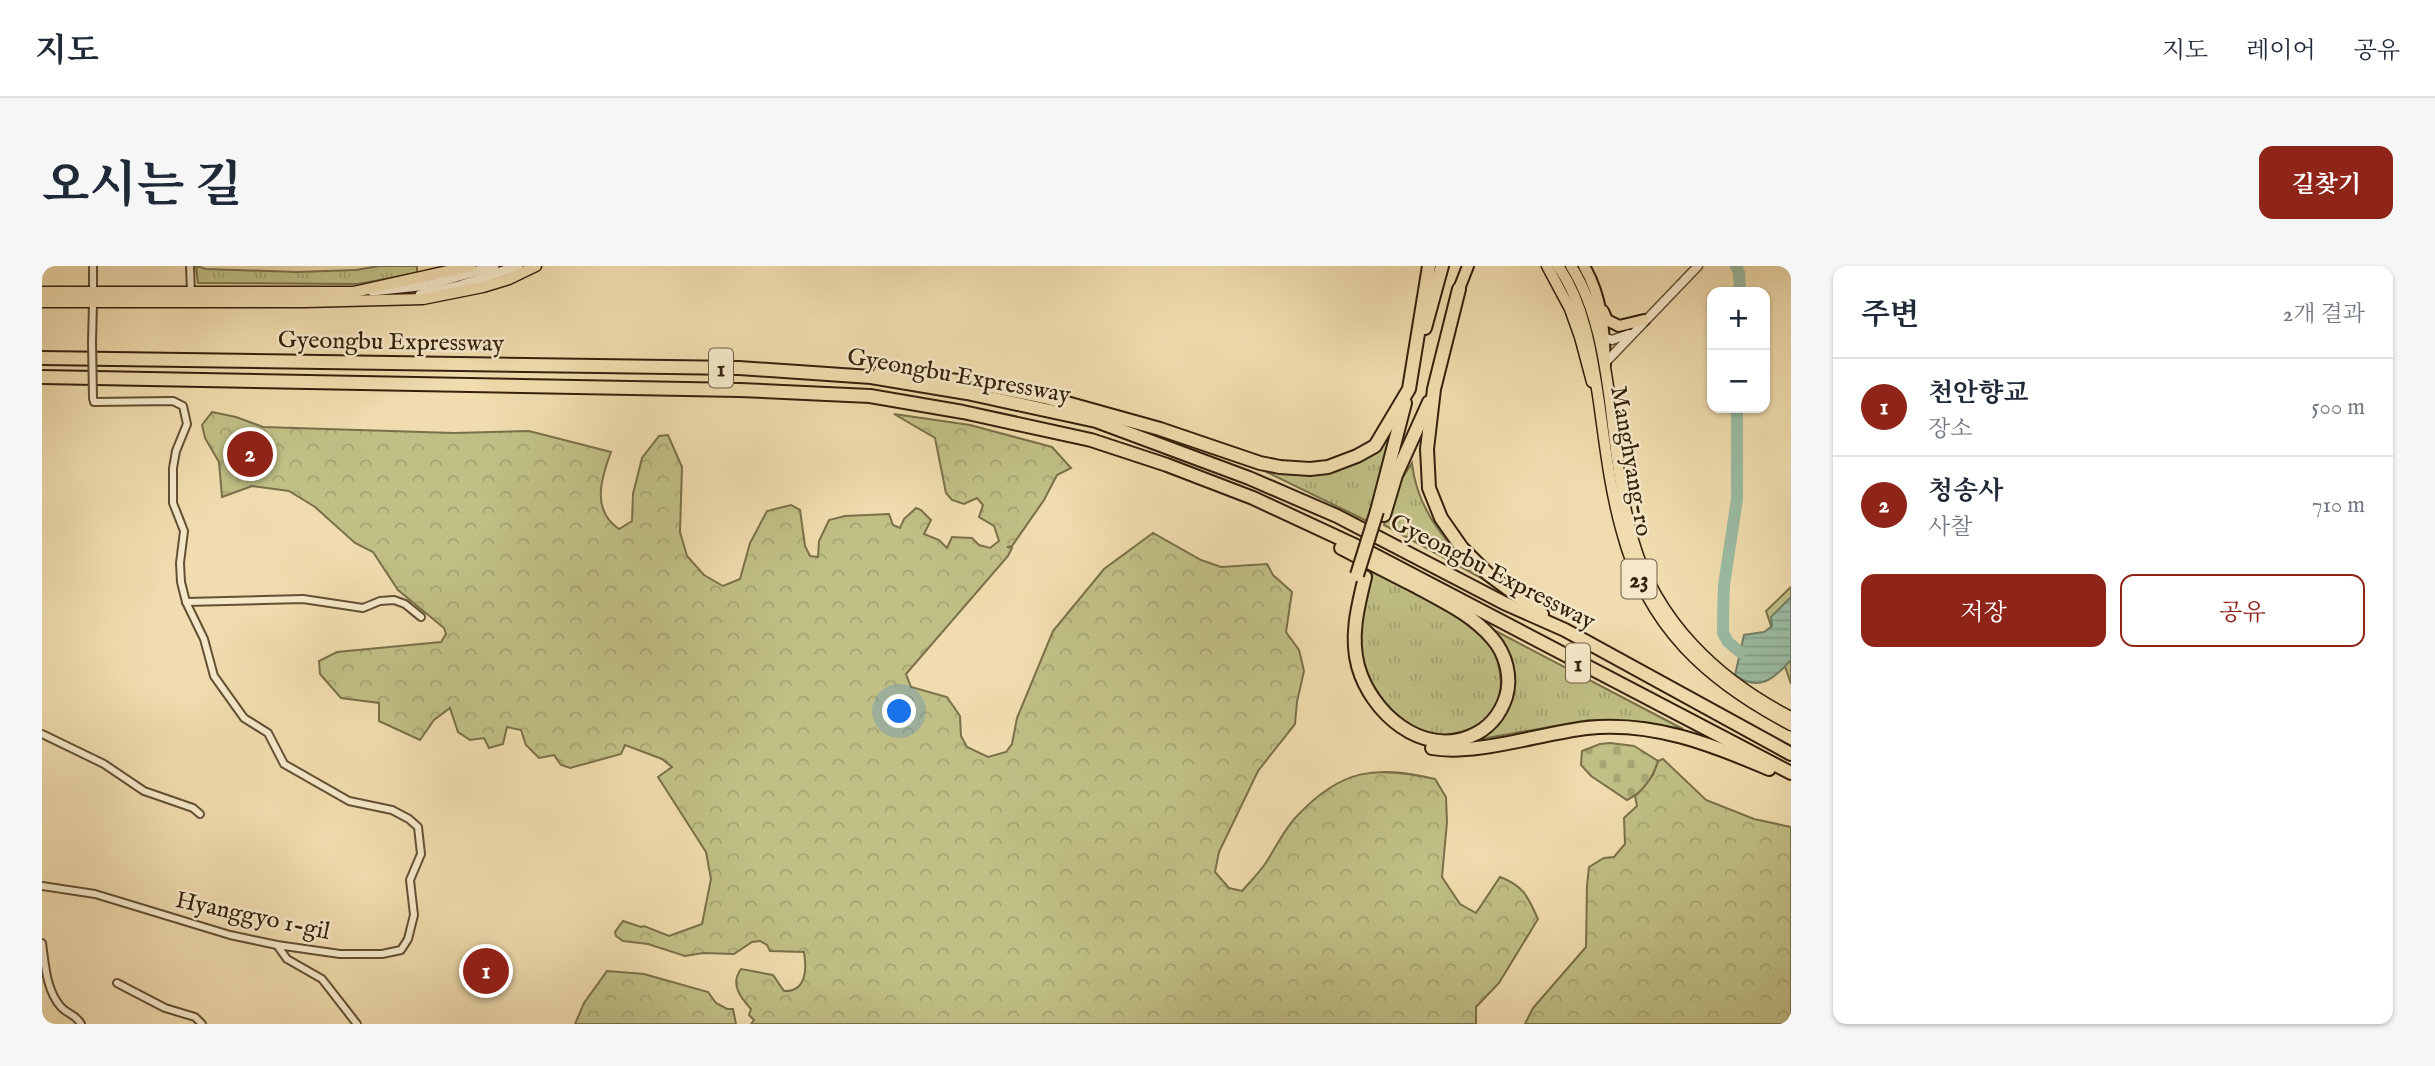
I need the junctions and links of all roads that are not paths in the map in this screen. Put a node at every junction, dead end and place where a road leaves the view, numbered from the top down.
1 (93, 266) edge
2 (190, 266) edge
3 (470, 266) edge
4 (494, 266) edge
5 (519, 266) edge
6 (536, 266) edge
7 (1429, 266) edge
8 (1442, 266) edge
9 (1462, 266) edge
10 (1470, 266) edge
11 (1547, 266) edge
12 (1558, 266) edge
13 (1571, 266) edge
14 (1584, 266) edge
15 (1699, 266) edge
16 (425, 270) edge
17 (1459, 289) junction
18 (42, 292) edge
19 (354, 292) junction
20 (191, 293) junction
21 (93, 298) junction
22 (1599, 300) junction
23 (376, 301) junction
24 (42, 302) edge
25 (1592, 316) junction
26 (1644, 320) junction
27 (1632, 333) junction
28 (1604, 339) junction
29 (42, 358) edge
30 (1600, 366) junction
31 (740, 368) junction
32 (42, 377) edge
33 (1409, 389) junction
34 (1434, 389) junction
35 (1598, 400) junction
36 (1253, 498) junction
37 (1380, 513) junction
38 (1361, 576) junction
39 (186, 603) junction
40 (421, 617) dead end
41 (1565, 630) junction
42 (1791, 717) edge
43 (1791, 725) edge
44 (42, 734) edge
45 (1791, 754) edge
46 (1791, 773) edge
47 (1791, 779) edge
48 (200, 814) dead end
49 (42, 886) edge
50 (42, 943) edge
51 (277, 944) junction
52 (117, 984) dead end
53 (81, 1024) edge
54 (202, 1024) edge
55 (357, 1024) edge

1 - 21 street
2 - 20 street
3 - 16 main road
4 - 19 main road
5 - 23 main road
6 - 23 main road
7 - 33 highway
8 - 33 highway
9 - 17 highway
10 - 17 highway
11 - 35 main road
12 - 30 main road, Manghyang-ro / 23
13 - 25 main road, Manghyang-ro / 23
14 - 22 highway
15 - 26 street
16 - 19 main road
17 - 34 highway
18 - 21 main road
19 - 20 main road
20 - 21 main road
21 - 23 main road
21 - 24 main road
21 - 39 street, Hyanggyo 1-gil, bridge
22 - 26 highway
22 - 28 highway
25 - 28 street
25 - 30 main road, Manghyang-ro / 23
26 - 27 street
27 - 28 street
27 - 30 street
28 - 30 highway
29 - 31 highway, Gyeongbu Expressway / 1
30 - 35 main road, Manghyang-ro / 23
30 - 42 main road, Manghyang-ro / 23
31 - 33 highway
31 - 41 highway, Gyeongbu Expressway / 1
32 - 36 highway, Gyeongbu Expressway / 1
33 - 37 highway
34 - 37 highway
34 - 41 highway
35 - 43 main road, Manghyang-ro / 23
36 - 38 highway
36 - 46 highway, Gyeongbu Expressway / 1
37 - 38 highway
38 - 47 highway
39 - 40 street
39 - 51 street, Hyanggyo 1-gil
41 - 45 highway, Gyeongbu Expressway / 1
44 - 48 street
49 - 51 street, Hyanggyo 1-gil
50 - 53 street
51 - 55 street
52 - 54 street

